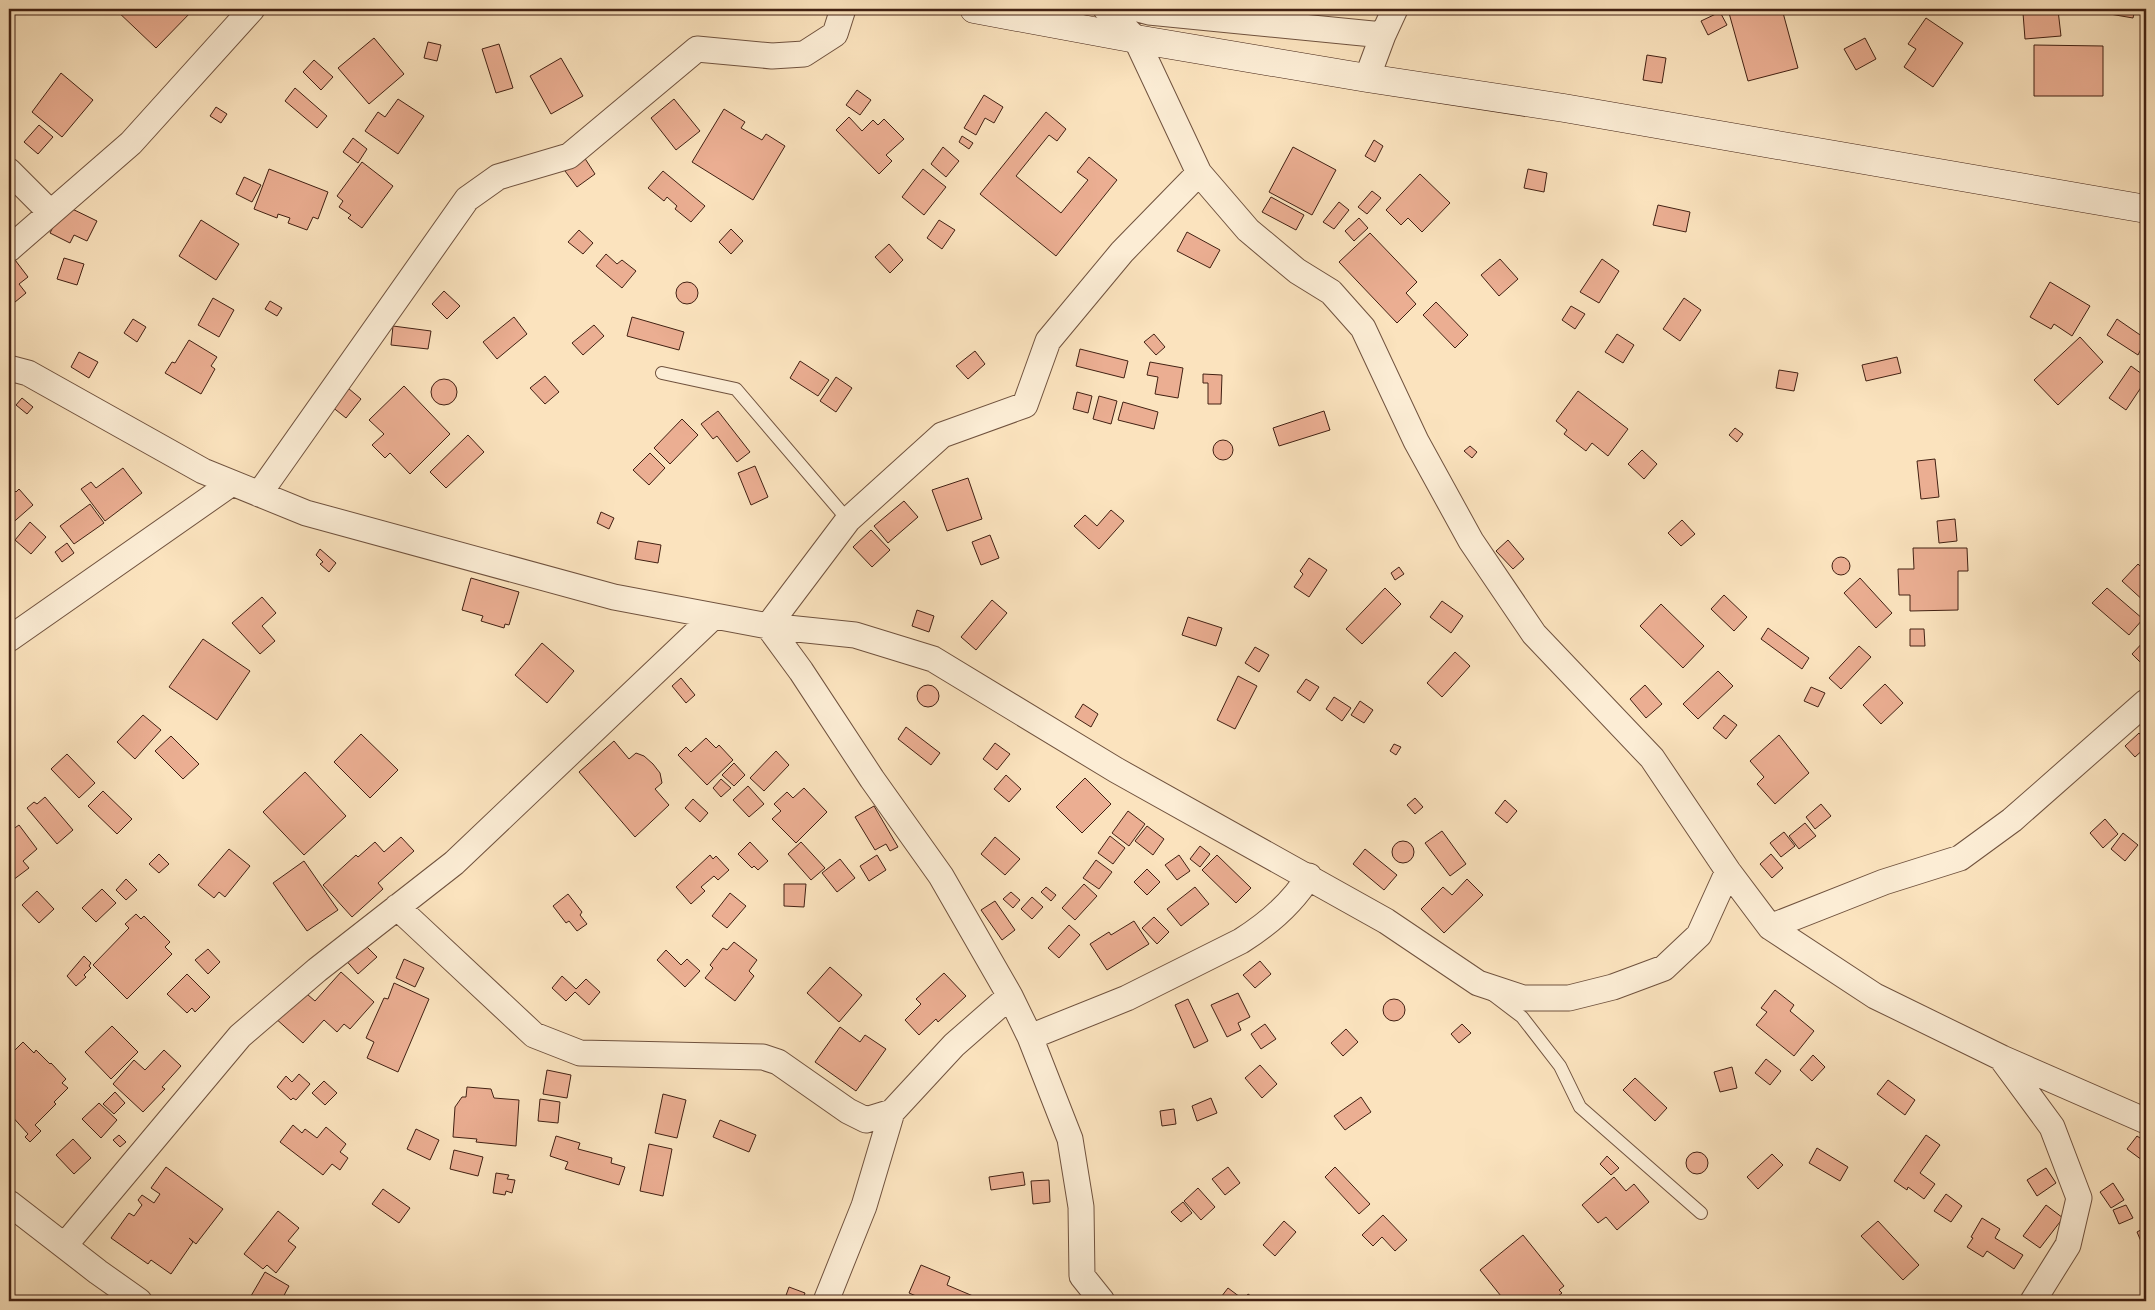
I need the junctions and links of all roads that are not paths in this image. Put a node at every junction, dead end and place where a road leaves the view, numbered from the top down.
1 (252, 9) edge
2 (842, 9) edge
3 (974, 9) edge
4 (1106, 9) edge
5 (1138, 9) edge
6 (1395, 9) edge
7 (1383, 35) junction
8 (1136, 39) junction
9 (1367, 78) junction
10 (9, 171) edge
11 (1200, 173) junction
12 (2146, 209) edge
13 (50, 212) junction
14 (9, 249) edge
15 (9, 368) edge
16 (662, 373) dead end
17 (232, 483) junction
18 (259, 494) junction
19 (848, 520) junction
20 (714, 616) junction
21 (768, 626) junction
22 (9, 639) edge
23 (2146, 702) edge
24 (1728, 871) junction
25 (1309, 876) junction
26 (397, 908) junction
27 (1770, 927) junction
28 (1478, 983) junction
29 (1010, 996) junction
30 (1030, 1036) junction
31 (2002, 1058) junction
32 (892, 1112) junction
33 (2146, 1121) edge
34 (9, 1203) edge
35 (1701, 1214) dead end
36 (65, 1245) junction
37 (139, 1301) edge
38 (826, 1301) edge
39 (1102, 1301) edge
40 (2033, 1301) edge

1 - 13 street
2 - 18 street
3 - 8 street
4 - 8 street
5 - 7 street
6 - 7 street
7 - 9 street
8 - 9 street
8 - 11 street
9 - 12 street
10 - 13 street
11 - 19 street
11 - 24 street
13 - 14 street
15 - 17 street
16 - 19 lane
17 - 18 street
17 - 22 street
18 - 20 street
19 - 21 street
20 - 21 street
20 - 26 street
21 - 25 street
21 - 29 street
23 - 27 street
24 - 27 street
24 - 28 street
25 - 28 street
25 - 30 street
26 - 32 street
26 - 36 street
27 - 31 street
28 - 35 lane
29 - 30 street
29 - 32 street
30 - 39 street
31 - 33 street
31 - 40 street
32 - 38 street
34 - 36 street
36 - 37 street

